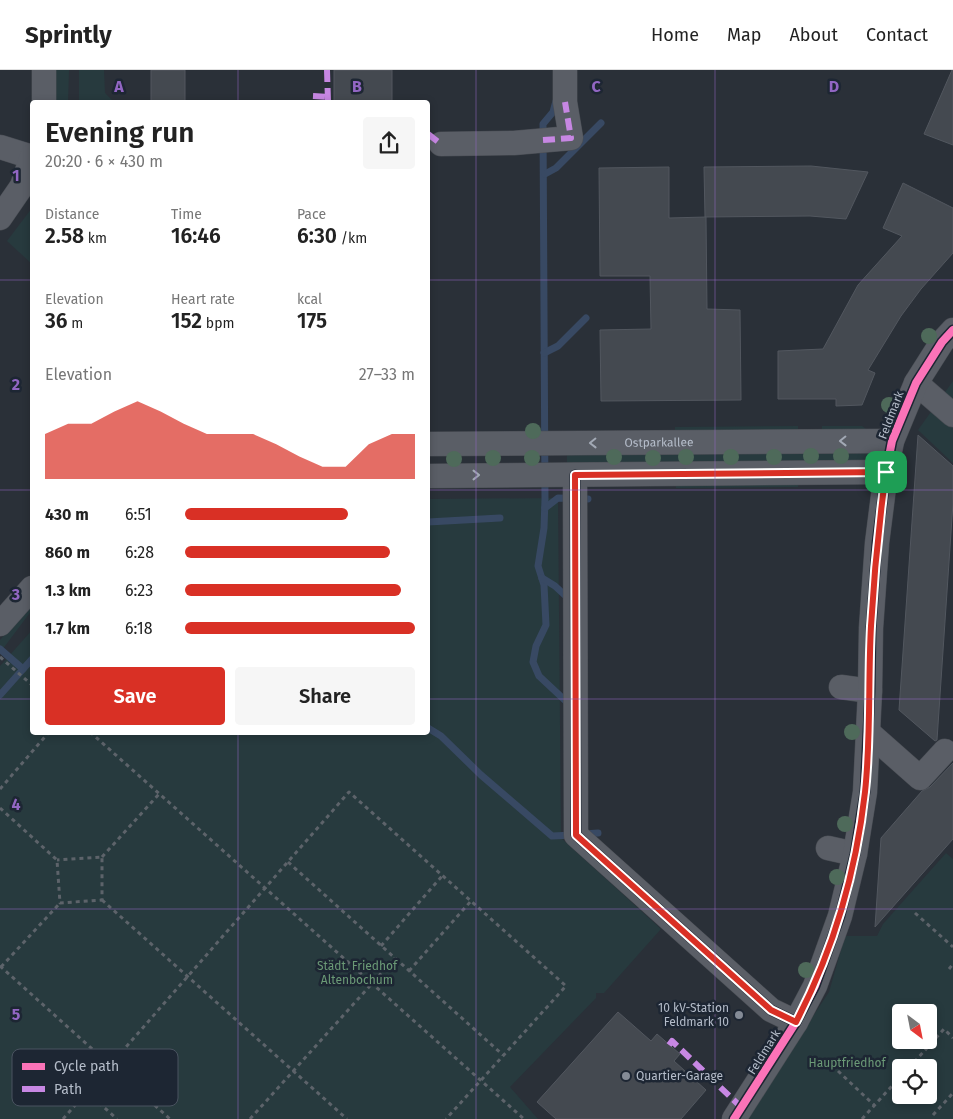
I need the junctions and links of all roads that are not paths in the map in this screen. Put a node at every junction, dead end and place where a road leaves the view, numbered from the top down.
1 (44, 70) edge
2 (565, 70) edge
3 (44, 100) edge
4 (565, 102) junction
5 (543, 140) junction
6 (441, 144) dead end
7 (0, 147) edge
8 (30, 155) edge
9 (30, 162) edge
10 (0, 218) edge
11 (953, 330) edge
12 (916, 383) junction
13 (953, 415) edge
14 (892, 441) junction
15 (430, 444) edge
16 (886, 472) junction
17 (575, 475) junction
18 (430, 476) edge
19 (30, 590) edge
20 (0, 624) edge
21 (841, 688) dead end
22 (870, 691) junction
23 (868, 732) junction
24 (945, 751) dead end
25 (828, 848) dead end
26 (855, 854) junction
27 (796, 1022) junction
28 (734, 1119) edge

1 - 3 street
2 - 4 street
4 - 5 street
4 - 5 street
5 - 6 street
7 - 8 street
9 - 10 street
11 - 12 street, Feldmark
12 - 13 street
12 - 14 street, Feldmark
14 -> 15 street, Ostparkallee
14 - 16 street, Feldmark
16 - 17 street
16 - 22 street, Feldmark
18 -> 17 street
17 - 27 street
19 - 20 street
21 - 22 street
22 - 23 street, Feldmark
23 - 24 street
23 - 26 street, Feldmark
25 - 26 street
26 - 27 street, Feldmark
27 - 28 street, Feldmark

